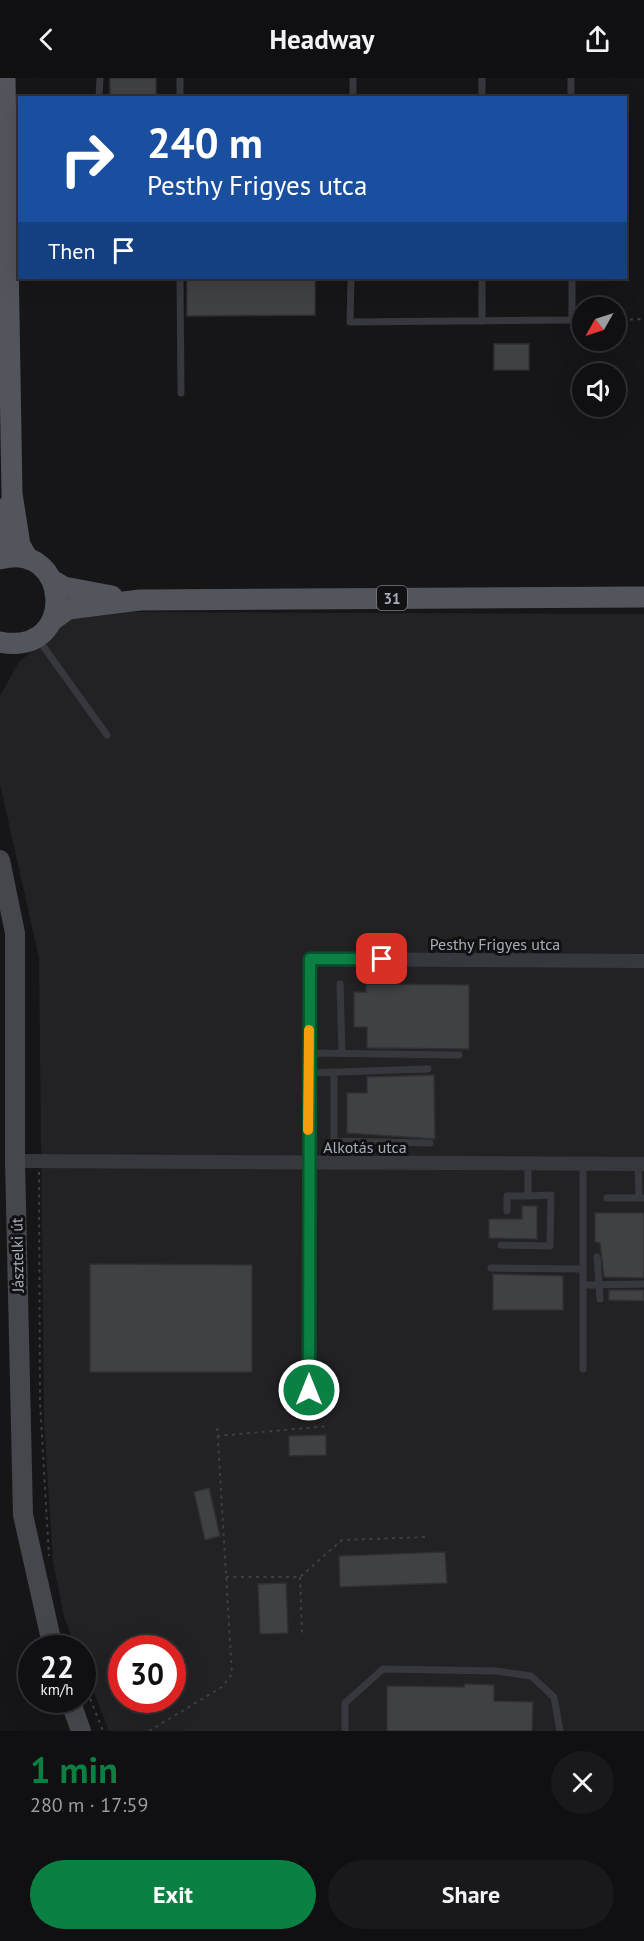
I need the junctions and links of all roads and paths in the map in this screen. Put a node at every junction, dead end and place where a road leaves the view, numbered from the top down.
1 (5, 78) edge
2 (100, 78) edge
3 (180, 78) edge
4 (353, 78) edge
5 (482, 78) edge
6 (571, 78) edge
7 (99, 96) edge
8 (180, 96) edge
9 (353, 96) edge
10 (482, 96) edge
11 (571, 96) edge
12 (180, 279) edge
13 (351, 279) edge
14 (482, 279) edge
15 (572, 279) edge
16 (644, 319) edge
17 (626, 320) edge
18 (482, 321) junction
19 (181, 393) dead end
20 (12, 494) junction
21 (0, 543) edge
22 (0, 559) edge
23 (28, 559) junction
24 (52, 580) junction
25 (644, 597) edge
26 (140, 600) junction
27 (53, 620) junction
28 (37, 637) junction
29 (4, 648) edge
30 (107, 735) dead end
31 (0, 860) edge
32 (644, 961) edge
33 (340, 984) dead end
34 (309, 1053) junction
35 (342, 1053) junction
36 (459, 1055) dead end
37 (428, 1069) dead end
38 (334, 1072) junction
39 (309, 1073) junction
40 (430, 1143) dead end
41 (15, 1161) junction
42 (36, 1161) junction
43 (308, 1163) junction
44 (528, 1164) junction
45 (641, 1164) edge
46 (583, 1165) junction
47 (528, 1196) junction
48 (608, 1198) dead end
49 (641, 1198) edge
50 (507, 1212) dead end
51 (501, 1245) dead end
52 (597, 1257) dead end
53 (492, 1268) dead end
54 (583, 1269) junction
55 (644, 1284) edge
56 (583, 1285) junction
57 (599, 1285) junction
58 (600, 1299) dead end
59 (583, 1369) dead end
60 (309, 1390) dead end
61 (217, 1424) dead end
62 (329, 1426) dead end
63 (217, 1436) junction
64 (425, 1537) dead end
65 (49, 1558) dead end
66 (226, 1577) junction
67 (300, 1577) junction
68 (302, 1633) dead end
69 (49, 1635) edge
70 (75, 1713) edge
71 (96, 1713) edge
72 (81, 1731) edge
73 (103, 1731) edge
74 (149, 1731) edge
75 (345, 1731) edge
76 (560, 1731) edge

1 - 20 main road
2 - 7 lane
3 - 8 lane
4 - 9 lane
5 - 10 lane
6 - 11 lane
12 - 19 lane
13 - 18 lane
14 - 18 lane
15 - 18 lane
16 - 17 path
20 - 21 main road
20 - 23 main road
22 - 23 main road
23 - 24 main road, 31
24 - 26 main road, 31
24 - 27 main road
25 - 26 main road, 31
26 - 27 main road, 31
27 - 28 main road, 31
28 - 29 main road
28 - 30 lane
31 - 41 street, Jásztelki út
32 - 34 street, Pesthy Frigyes utca
33 - 35 lane
34 - 35 lane
34 - 39 street
35 - 36 lane
37 - 38 lane
38 - 39 lane
38 - 40 lane
39 - 43 street
41 - 42 street, Alkotás utca
41 - 69 street, Jásztelki út
42 - 43 street, Alkotás utca
42 - 65 path
43 - 44 street, Alkotás utca
43 - 60 street
44 - 46 street, Alkotás utca
44 - 47 lane
45 - 46 street, Alkotás utca
45 - 49 lane
46 - 54 lane
47 - 50 lane
47 - 51 lane
48 - 49 lane
52 - 57 lane
53 - 54 lane
54 - 56 lane
55 - 57 lane
56 - 57 lane
56 - 59 lane
57 - 58 lane
61 - 63 path
62 - 63 path
63 - 66 path
64 - 67 path
66 - 67 path
66 - 74 path
67 - 68 path
70 - 72 street
71 - 73 path
75 - 76 lane

